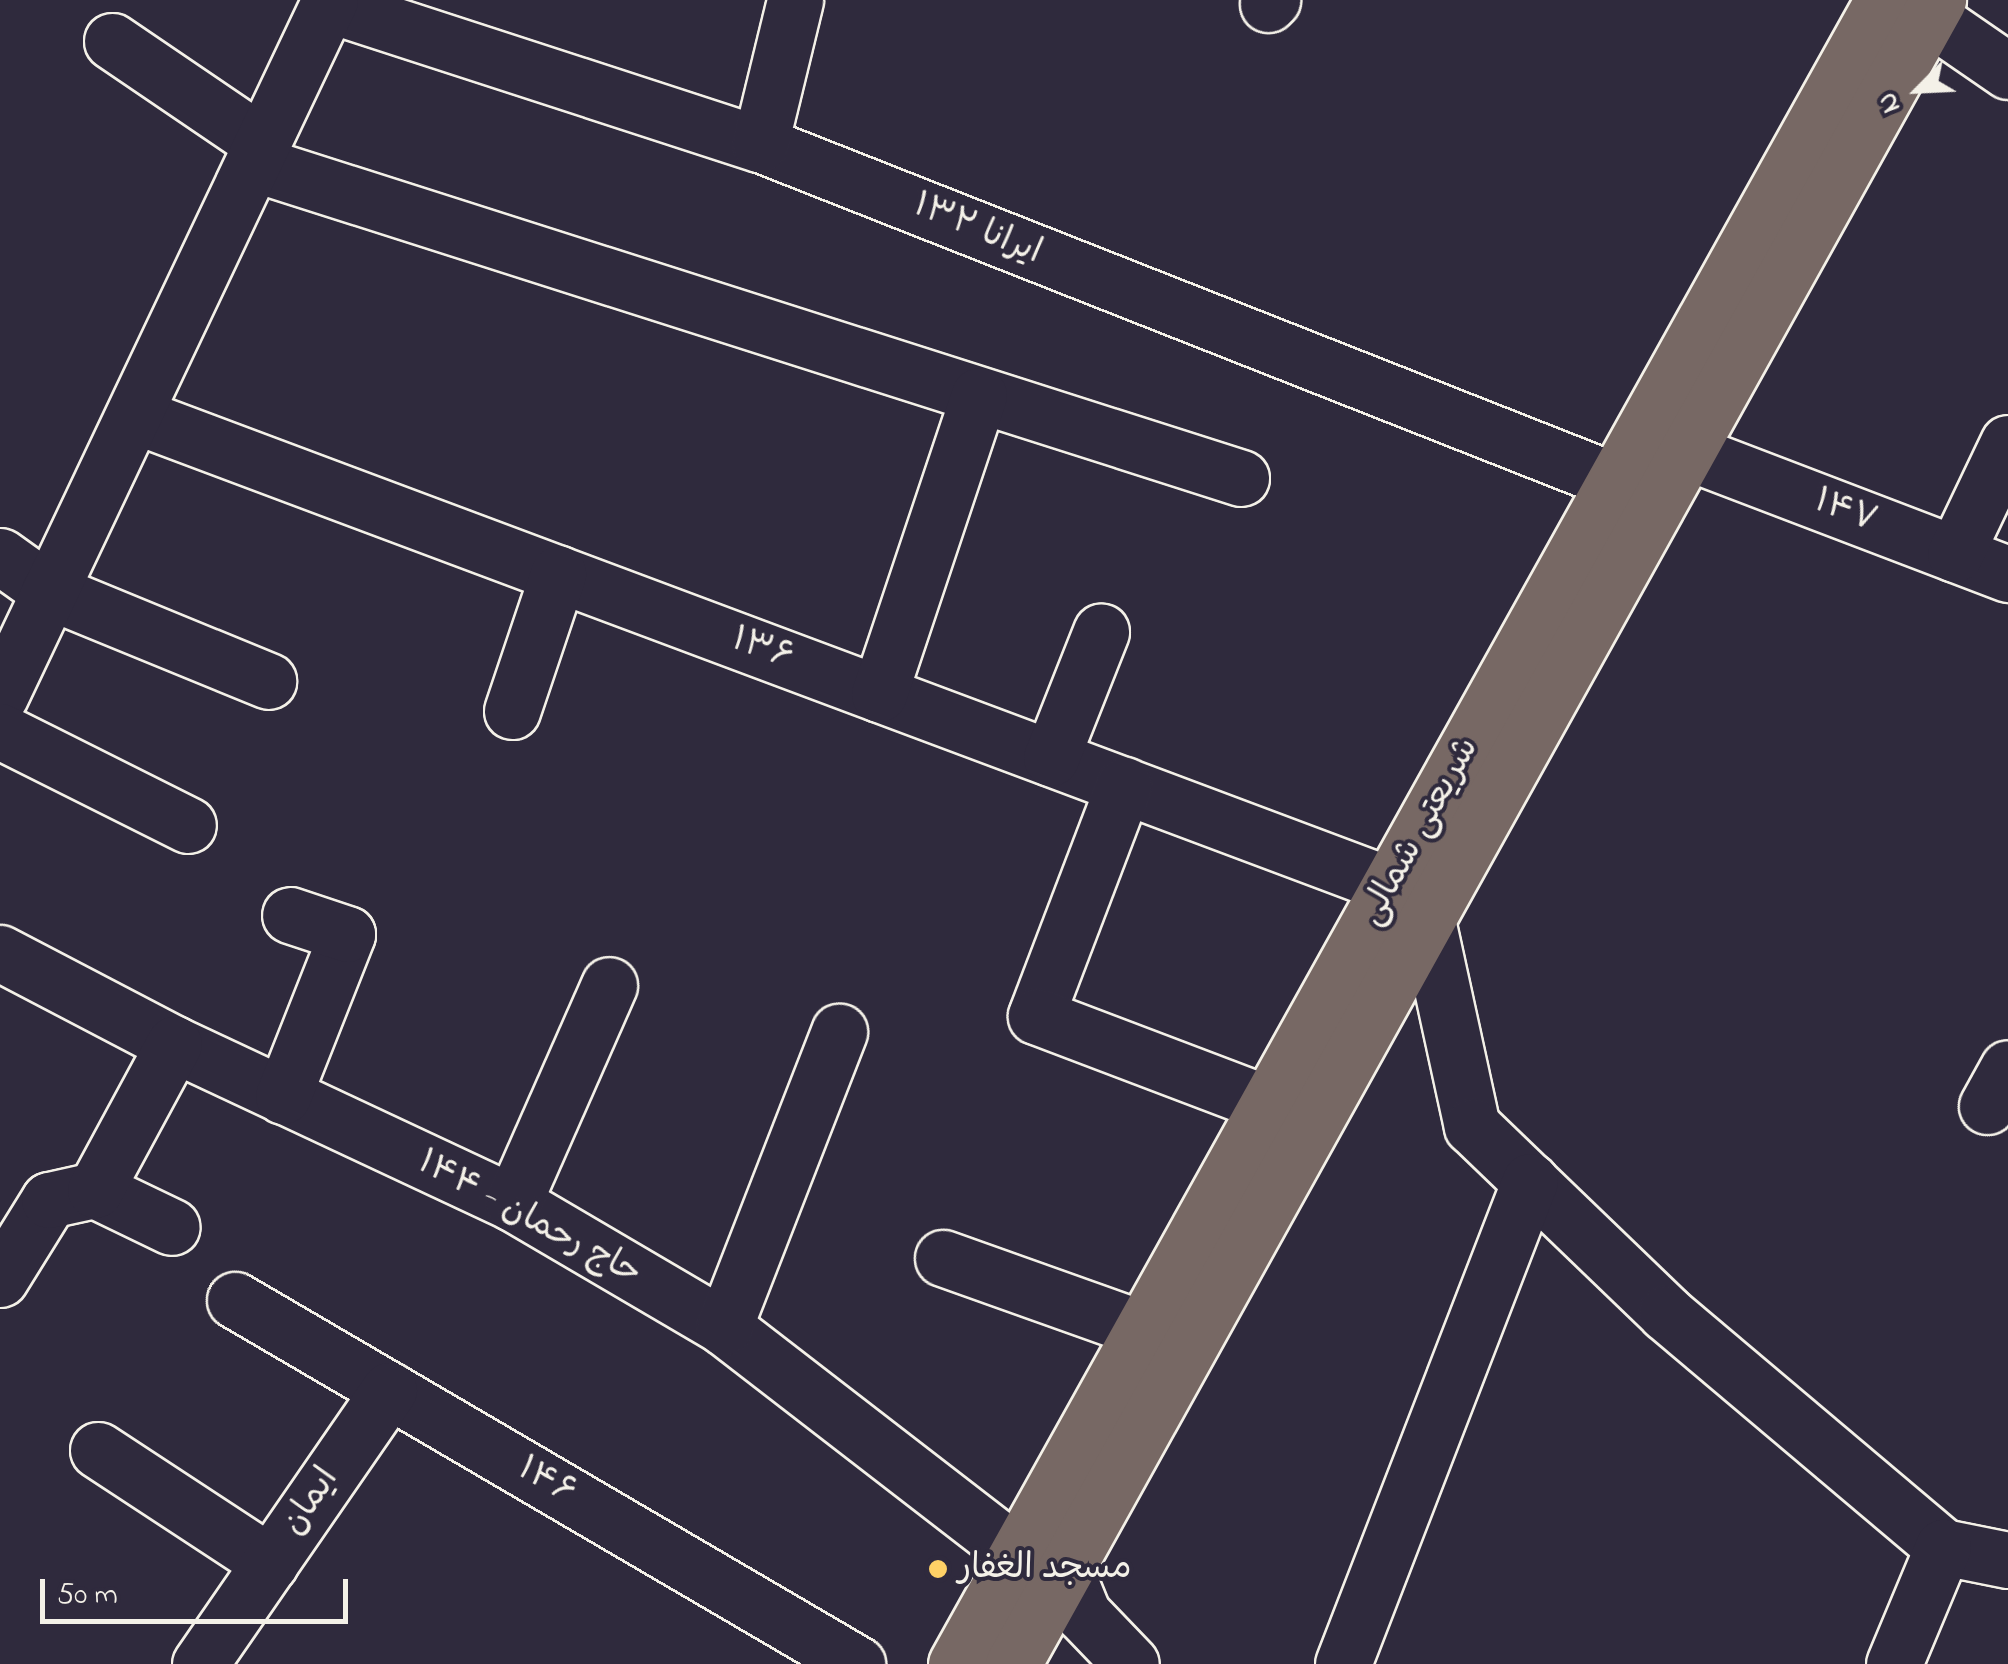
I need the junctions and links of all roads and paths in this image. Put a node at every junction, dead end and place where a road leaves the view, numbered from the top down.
1 (796, 0) edge
2 (329, 2) edge
3 (1917, 5) edge
4 (112, 42) dead end
5 (2008, 71) edge
6 (760, 144) junction
7 (258, 153) junction
8 (979, 395) junction
9 (134, 415) junction
10 (2008, 444) edge
11 (1683, 450) junction
12 (1241, 478) dead end
13 (1617, 482) junction
14 (1955, 554) junction
15 (0, 556) edge
16 (558, 574) junction
17 (2008, 574) edge
18 (50, 592) junction
19 (1101, 632) dead end
20 (268, 681) dead end
21 (879, 694) junction
22 (0, 696) edge
23 (512, 711) dead end
24 (0, 730) edge
25 (1051, 758) junction
26 (1124, 785) junction
27 (188, 825) dead end
28 (1409, 903) junction
29 (290, 915) dead end
30 (0, 953) edge
31 (609, 985) dead end
32 (839, 1032) dead end
33 (174, 1044) junction
34 (283, 1096) junction
35 (1268, 1104) junction
36 (1530, 1181) junction
37 (95, 1190) junction
38 (513, 1203) junction
39 (172, 1227) dead end
40 (943, 1258) dead end
41 (0, 1279) edge
42 (235, 1300) dead end
43 (724, 1327) junction
44 (1142, 1328) junction
45 (388, 1390) junction
46 (98, 1450) dead end
47 (1943, 1547) junction
48 (1040, 1559) junction
49 (2008, 1560) edge
50 (270, 1563) junction
51 (200, 1664) edge
52 (857, 1664) edge
53 (956, 1664) edge
54 (1013, 1664) edge
55 (1132, 1664) edge
56 (1343, 1664) edge
57 (1894, 1664) edge

1 - 6 street
2 - 6 street, ایرانا ۱۳۲
2 - 7 street
3 - 5 street
3 - 11 main road, شریعتی شمالی
3 - 13 main road, شریعتی شمالی
4 - 7 street
6 - 13 street, ایرانا ۱۳۲
7 - 8 street
7 - 9 street
8 - 12 street
8 - 21 street
9 - 16 street, ۱۳۶
9 - 18 street
10 - 14 street
11 - 14 street, ۱۴۷
11 - 28 main road, شریعتی شمالی
13 - 28 main road, شریعتی شمالی
14 - 17 street, ۱۴۷
15 - 18 street
16 - 21 street, ۱۳۶
16 - 23 street
18 - 20 street
18 - 22 street
19 - 25 street
21 - 25 street, ۱۳۶
24 - 27 street
25 - 26 street, ۱۳۶
26 - 28 street, ۱۳۶
26 - 35 street
28 - 35 main road, شریعتی شمالی
28 - 36 street
28 - 48 main road, شریعتی شمالی
29 - 34 street
30 - 33 street, حاج رحمان - ۱۴۴
31 - 38 street
32 - 43 street
33 - 34 street, حاج رحمان - ۱۴۴
33 - 37 street
34 - 38 street, حاج رحمان - ۱۴۴
35 - 44 main road, شریعتی شمالی
36 - 47 street
36 - 56 street
37 - 39 street
37 - 41 street
38 - 43 street, حاج رحمان - ۱۴۴
40 - 44 street
42 - 45 street, ۱۴۶
43 - 48 street, حاج رحمان - ۱۴۴
44 - 48 main road, شریعتی شمالی
45 - 50 street, ایمان
45 - 52 street, ۱۴۶
46 - 50 street
47 - 49 street
47 - 57 street
48 - 53 main road, شریعتی شمالی
48 - 54 main road, شریعتی شمالی
48 - 55 street
50 - 51 street, ایمان

